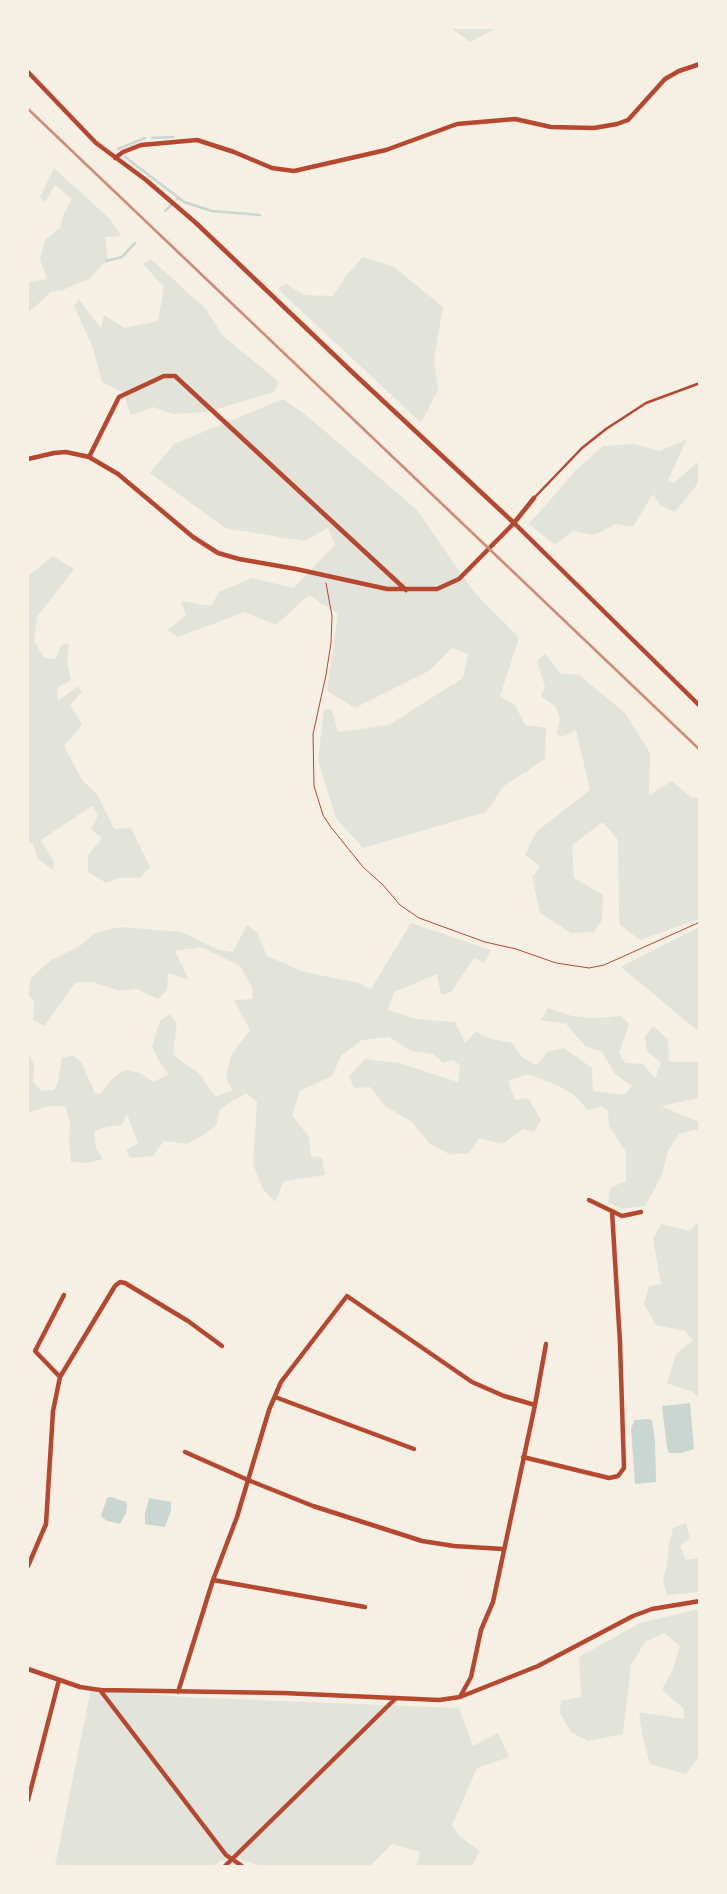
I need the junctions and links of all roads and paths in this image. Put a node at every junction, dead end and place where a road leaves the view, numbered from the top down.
1 (700, 64) edge
2 (28, 72) edge
3 (115, 158) junction
4 (700, 383) edge
5 (89, 457) junction
6 (28, 459) edge
7 (534, 498) joint
8 (514, 523) junction
9 (325, 575) junction
10 (406, 590) junction
11 (700, 706) edge
12 (700, 922) edge
13 (589, 1200) dead end
14 (612, 1210) junction
15 (642, 1212) dead end
16 (64, 1295) dead end
17 (546, 1344) dead end
18 (222, 1346) dead end
19 (60, 1377) junction
20 (275, 1396) junction
21 (534, 1405) junction
22 (414, 1449) dead end
23 (185, 1452) dead end
24 (523, 1457) junction
25 (248, 1480) junction
26 (503, 1550) junction
27 (28, 1566) edge
28 (213, 1580) junction
29 (700, 1601) edge
30 (365, 1607) dead end
31 (28, 1669) edge
32 (59, 1680) junction
33 (100, 1690) junction
34 (178, 1692) junction
35 (460, 1697) junction
36 (394, 1699) junction
37 (28, 1800) edge
38 (232, 1860) junction
39 (225, 1866) edge
40 (242, 1866) edge

1 - 3 street
2 - 3 street
3 - 8 street
4 - 7 lane
5 - 6 street
5 - 9 street
5 - 10 street
7 - 8 street
8 - 10 street
8 - 11 street
9 - 10 street
9 - 12 path
13 - 14 street
14 - 15 street
14 - 24 street
16 - 19 street
17 - 21 street
18 - 19 street
19 - 27 street
20 - 21 street
20 - 22 street
20 - 25 street
21 - 24 street
23 - 25 street
24 - 26 street
25 - 26 street
25 - 28 street
26 - 35 street
28 - 30 street
28 - 34 street
29 - 35 street
31 - 32 street
32 - 33 street
32 - 37 street
33 - 34 street
33 - 38 street
34 - 36 street
35 - 36 street
36 - 38 street
38 - 39 street
38 - 40 street

